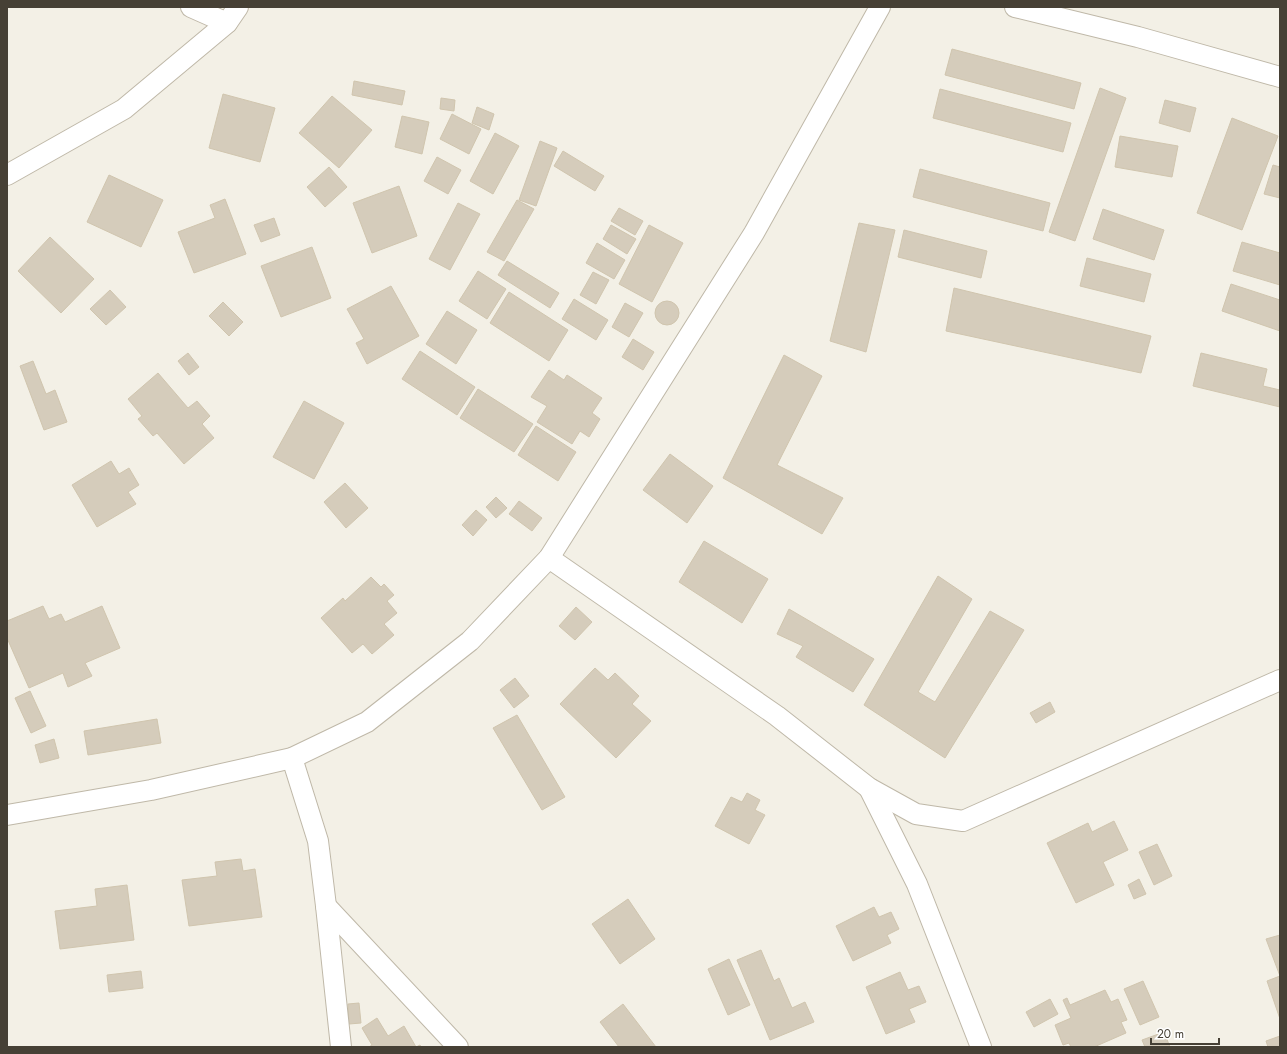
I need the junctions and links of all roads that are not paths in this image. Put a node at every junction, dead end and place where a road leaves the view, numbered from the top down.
1 (191, 7) edge
2 (238, 7) edge
3 (880, 7) edge
4 (1015, 7) edge
5 (227, 23) junction
6 (1280, 77) edge
7 (7, 176) edge
8 (549, 558) junction
9 (1280, 680) edge
10 (292, 758) junction
11 (869, 788) junction
12 (7, 815) edge
13 (326, 906) junction
14 (341, 1047) edge
15 (458, 1047) edge
16 (982, 1047) edge

1 - 5 street
2 - 5 street
3 - 8 street
4 - 6 street
5 - 7 street
8 - 10 street
8 - 11 street
9 - 11 street
10 - 12 street
10 - 13 street
11 - 16 street
13 - 14 street
13 - 15 street

